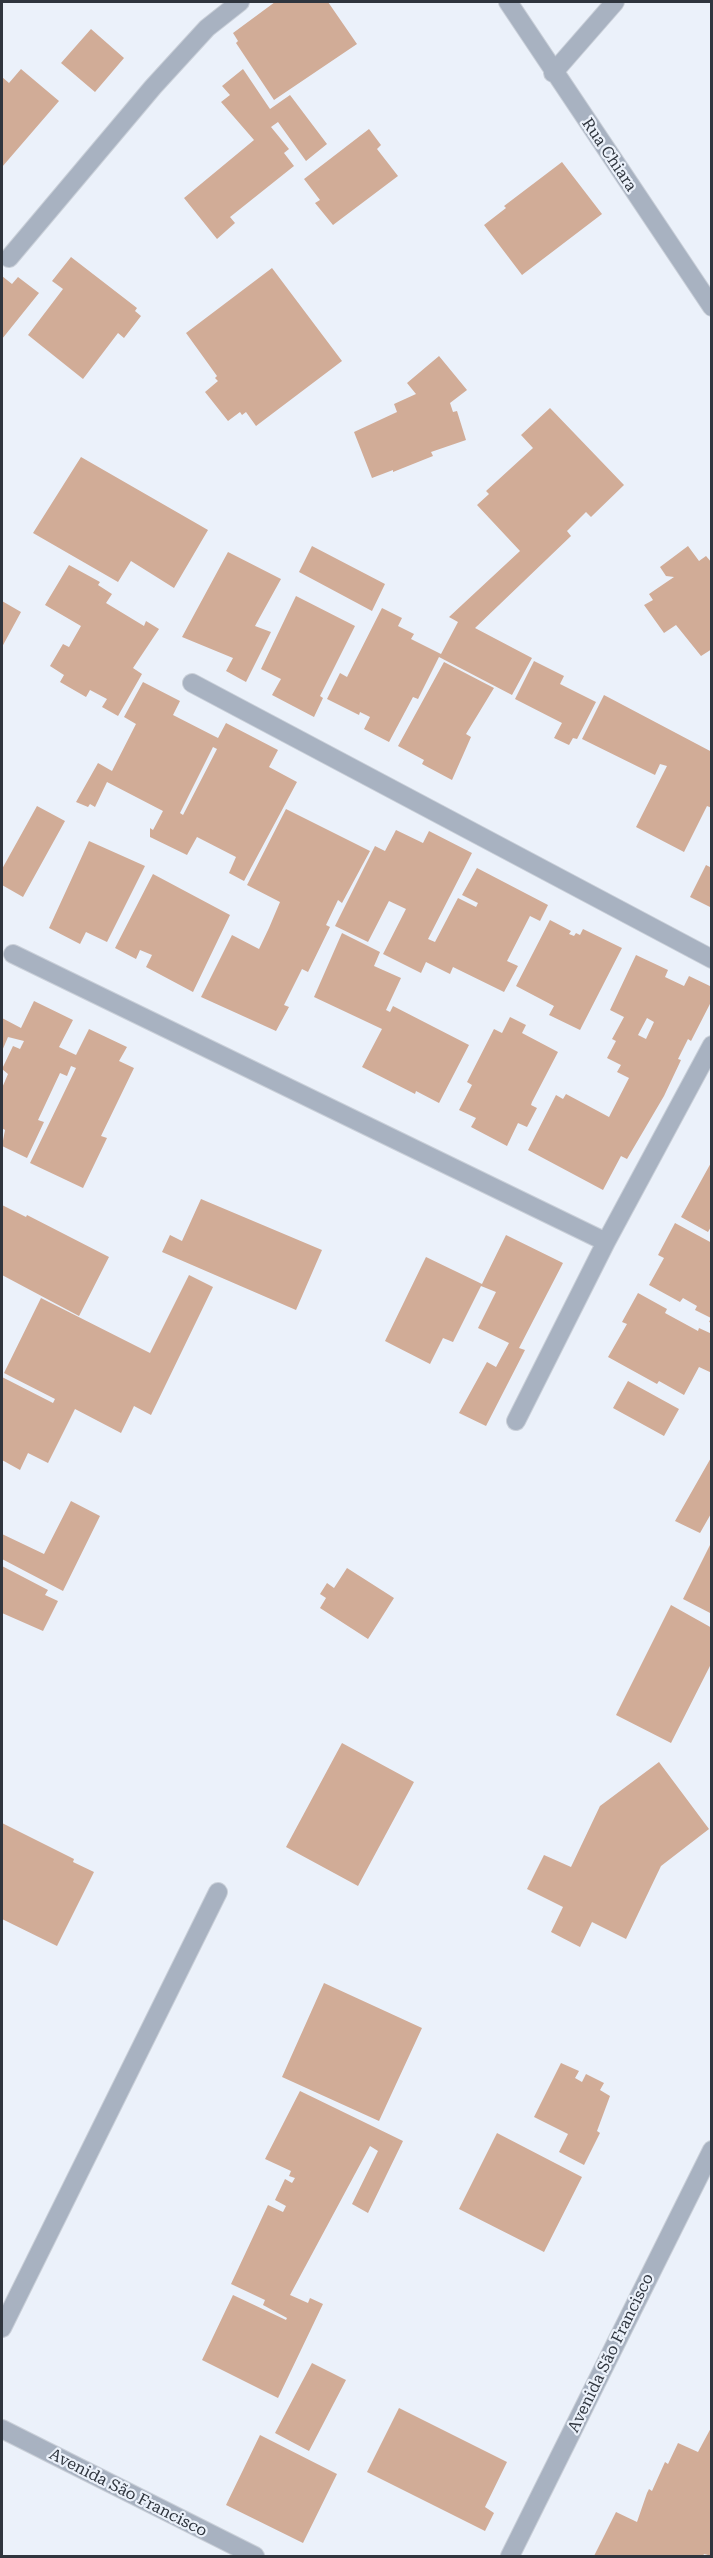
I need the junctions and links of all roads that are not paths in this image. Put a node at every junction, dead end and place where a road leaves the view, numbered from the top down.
1 (240, 2) edge
2 (508, 2) edge
3 (615, 2) edge
4 (553, 73) junction
5 (9, 258) dead end
6 (711, 307) edge
7 (192, 683) dead end
8 (13, 954) dead end
9 (711, 958) edge
10 (711, 1046) edge
11 (606, 1242) junction
12 (516, 1421) dead end
13 (218, 1892) dead end
14 (711, 2150) edge
15 (2, 2328) edge
16 (2, 2429) edge
17 (255, 2556) edge
18 (510, 2556) edge

1 - 5 street
2 - 4 street, Rua Chiara
3 - 4 street
4 - 6 street, Rua Chiara
7 - 9 street
8 - 11 street
10 - 11 street
11 - 12 street
13 - 15 street
14 - 18 street, Avenida São Francisco
16 - 17 street, Avenida São Francisco

